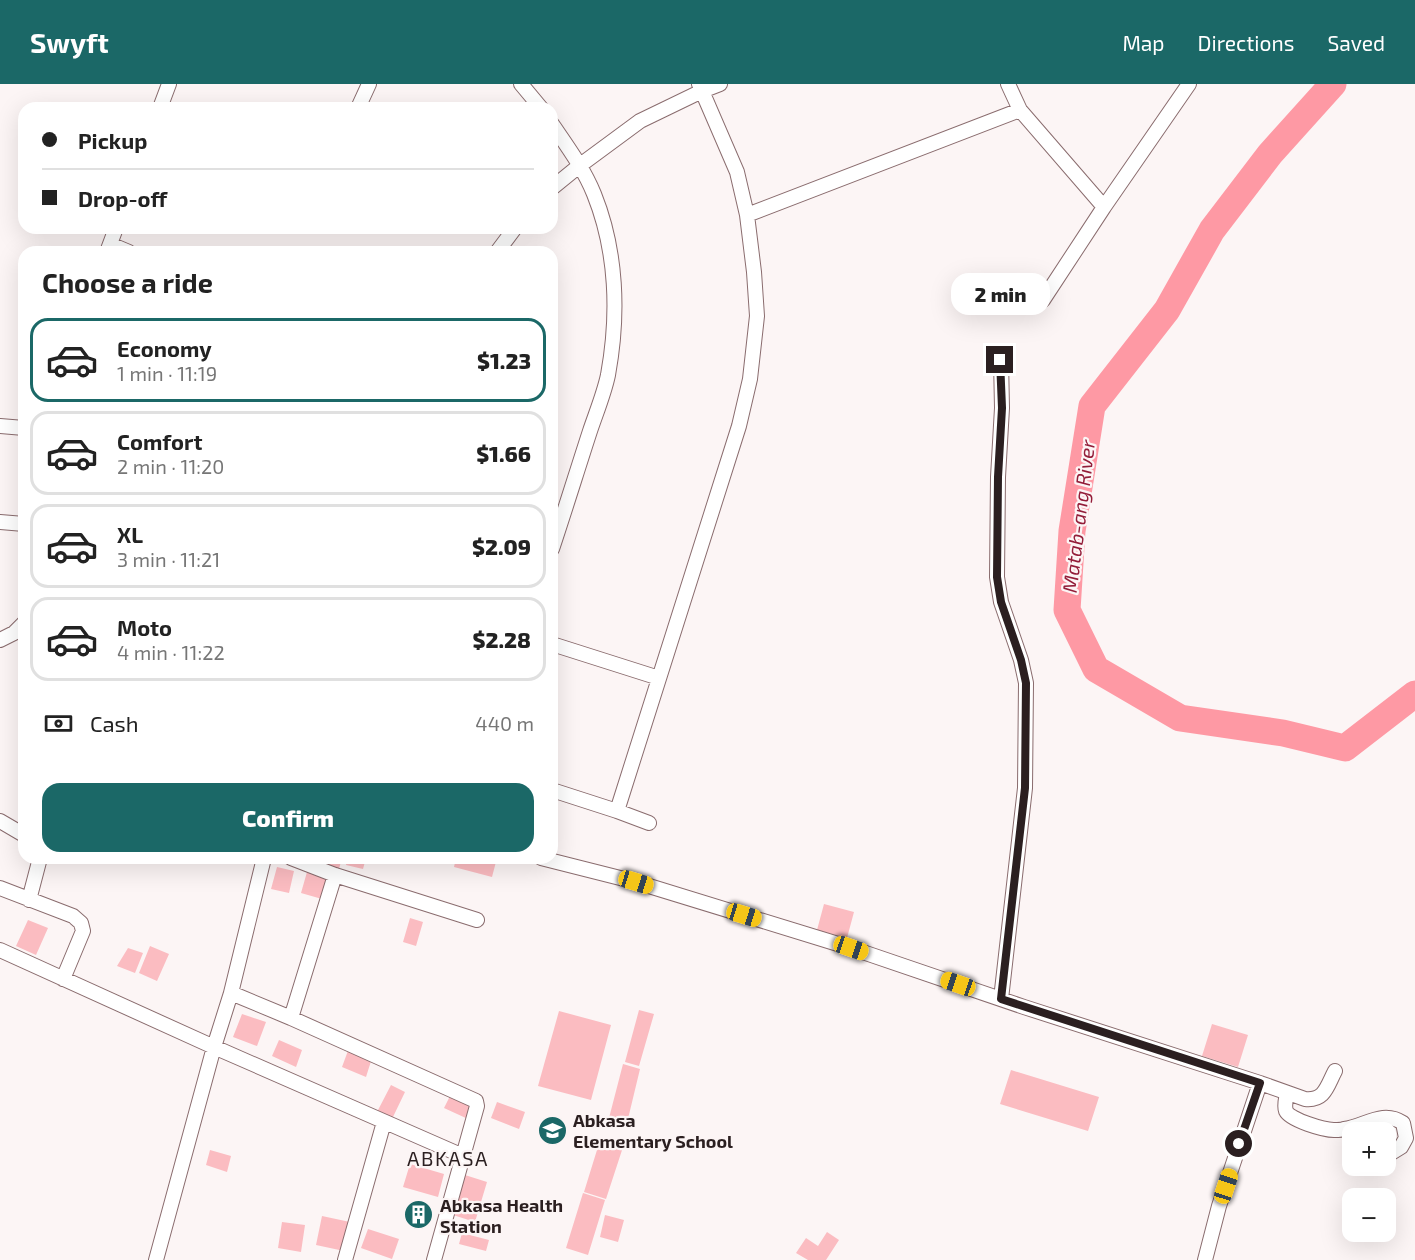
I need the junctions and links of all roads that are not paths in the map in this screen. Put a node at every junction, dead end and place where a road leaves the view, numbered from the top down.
1 (169, 84) edge
2 (369, 84) edge
3 (521, 84) edge
4 (720, 84) edge
5 (1008, 84) edge
6 (1189, 84) edge
7 (701, 88) edge
8 (162, 102) edge
9 (361, 102) edge
10 (536, 102) edge
11 (1020, 110) junction
12 (558, 133) edge
13 (579, 166) junction
14 (558, 183) edge
15 (1104, 207) junction
16 (747, 215) junction
17 (1043, 300) dead end
18 (1000, 360) dead end
19 (0, 426) edge
20 (18, 428) edge
21 (0, 522) edge
22 (18, 524) edge
23 (558, 531) edge
24 (18, 629) edge
25 (0, 640) edge
26 (558, 646) edge
27 (659, 678) junction
28 (558, 792) edge
29 (617, 811) junction
30 (0, 821) edge
31 (649, 823) dead end
32 (18, 832) edge
33 (558, 862) edge
34 (38, 864) edge
35 (263, 864) edge
36 (307, 864) edge
37 (335, 875) junction
38 (0, 888) edge
39 (29, 900) junction
40 (477, 920) dead end
41 (0, 950) edge
42 (63, 979) junction
43 (231, 993) junction
44 (1001, 999) junction
45 (291, 1018) junction
46 (214, 1047) junction
47 (1335, 1071) dead end
48 (1260, 1083) junction
49 (1287, 1093) junction
50 (384, 1122) junction
51 (1366, 1122) edge
52 (1342, 1130) edge
53 (1396, 1150) edge
54 (463, 1156) junction
55 (158, 1259) edge
56 (345, 1260) edge
57 (434, 1260) edge
58 (1205, 1260) edge

1 - 8 street
2 - 9 street
3 - 10 street
4 - 7 street
5 - 11 street
6 - 15 street
7 - 13 street
7 - 16 street
11 - 15 street
11 - 16 street
12 - 13 street
13 - 14 street
13 - 23 street
15 - 17 street
16 - 27 street
18 - 44 street
19 - 20 street
21 - 22 street
24 - 25 street
26 - 27 street
27 - 29 street
28 - 29 street
29 - 31 street
30 - 32 street
33 - 44 street
34 - 39 street
35 - 43 street
36 - 37 street
37 - 40 street
37 - 45 street
38 - 39 street
39 - 42 street
41 - 42 street
42 - 46 street
43 - 45 street
43 - 46 street
44 - 48 street
45 - 54 street
46 - 50 street
46 - 55 street
47 - 49 street
48 - 49 street
48 - 58 street
49 - 52 street
50 - 54 street
50 - 56 street
51 - 53 street
54 - 57 street

